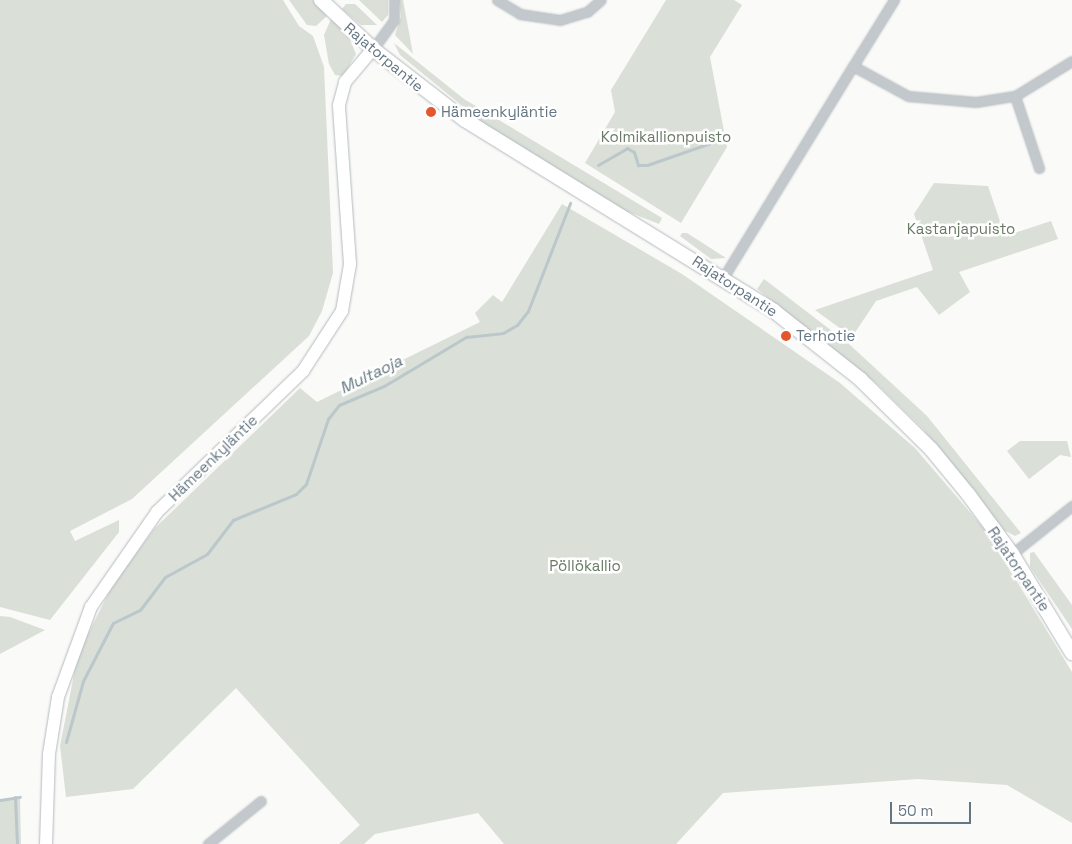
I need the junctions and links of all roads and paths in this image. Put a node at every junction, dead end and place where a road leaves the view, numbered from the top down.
1 (321, 0) edge
2 (394, 0) edge
3 (497, 0) edge
4 (601, 0) edge
5 (894, 0) edge
6 (373, 49) junction
7 (1072, 61) edge
8 (853, 66) junction
9 (1016, 96) junction
10 (1039, 168) dead end
11 (723, 278) junction
12 (1072, 506) edge
13 (1012, 554) junction
14 (1072, 653) edge
15 (261, 801) dead end
16 (46, 844) edge
17 (208, 844) edge

1 - 6 main road, Rajatorpantie
2 - 6 street, Hämeenkyläntie
3 - 4 street
5 - 8 street
6 - 11 main road, Rajatorpantie
6 - 16 street, Hämeenkyläntie
7 - 9 street
8 - 9 street
8 - 11 street
9 - 10 street
11 - 13 main road, Rajatorpantie
12 - 13 street
13 - 14 main road, Rajatorpantie
15 - 17 street

